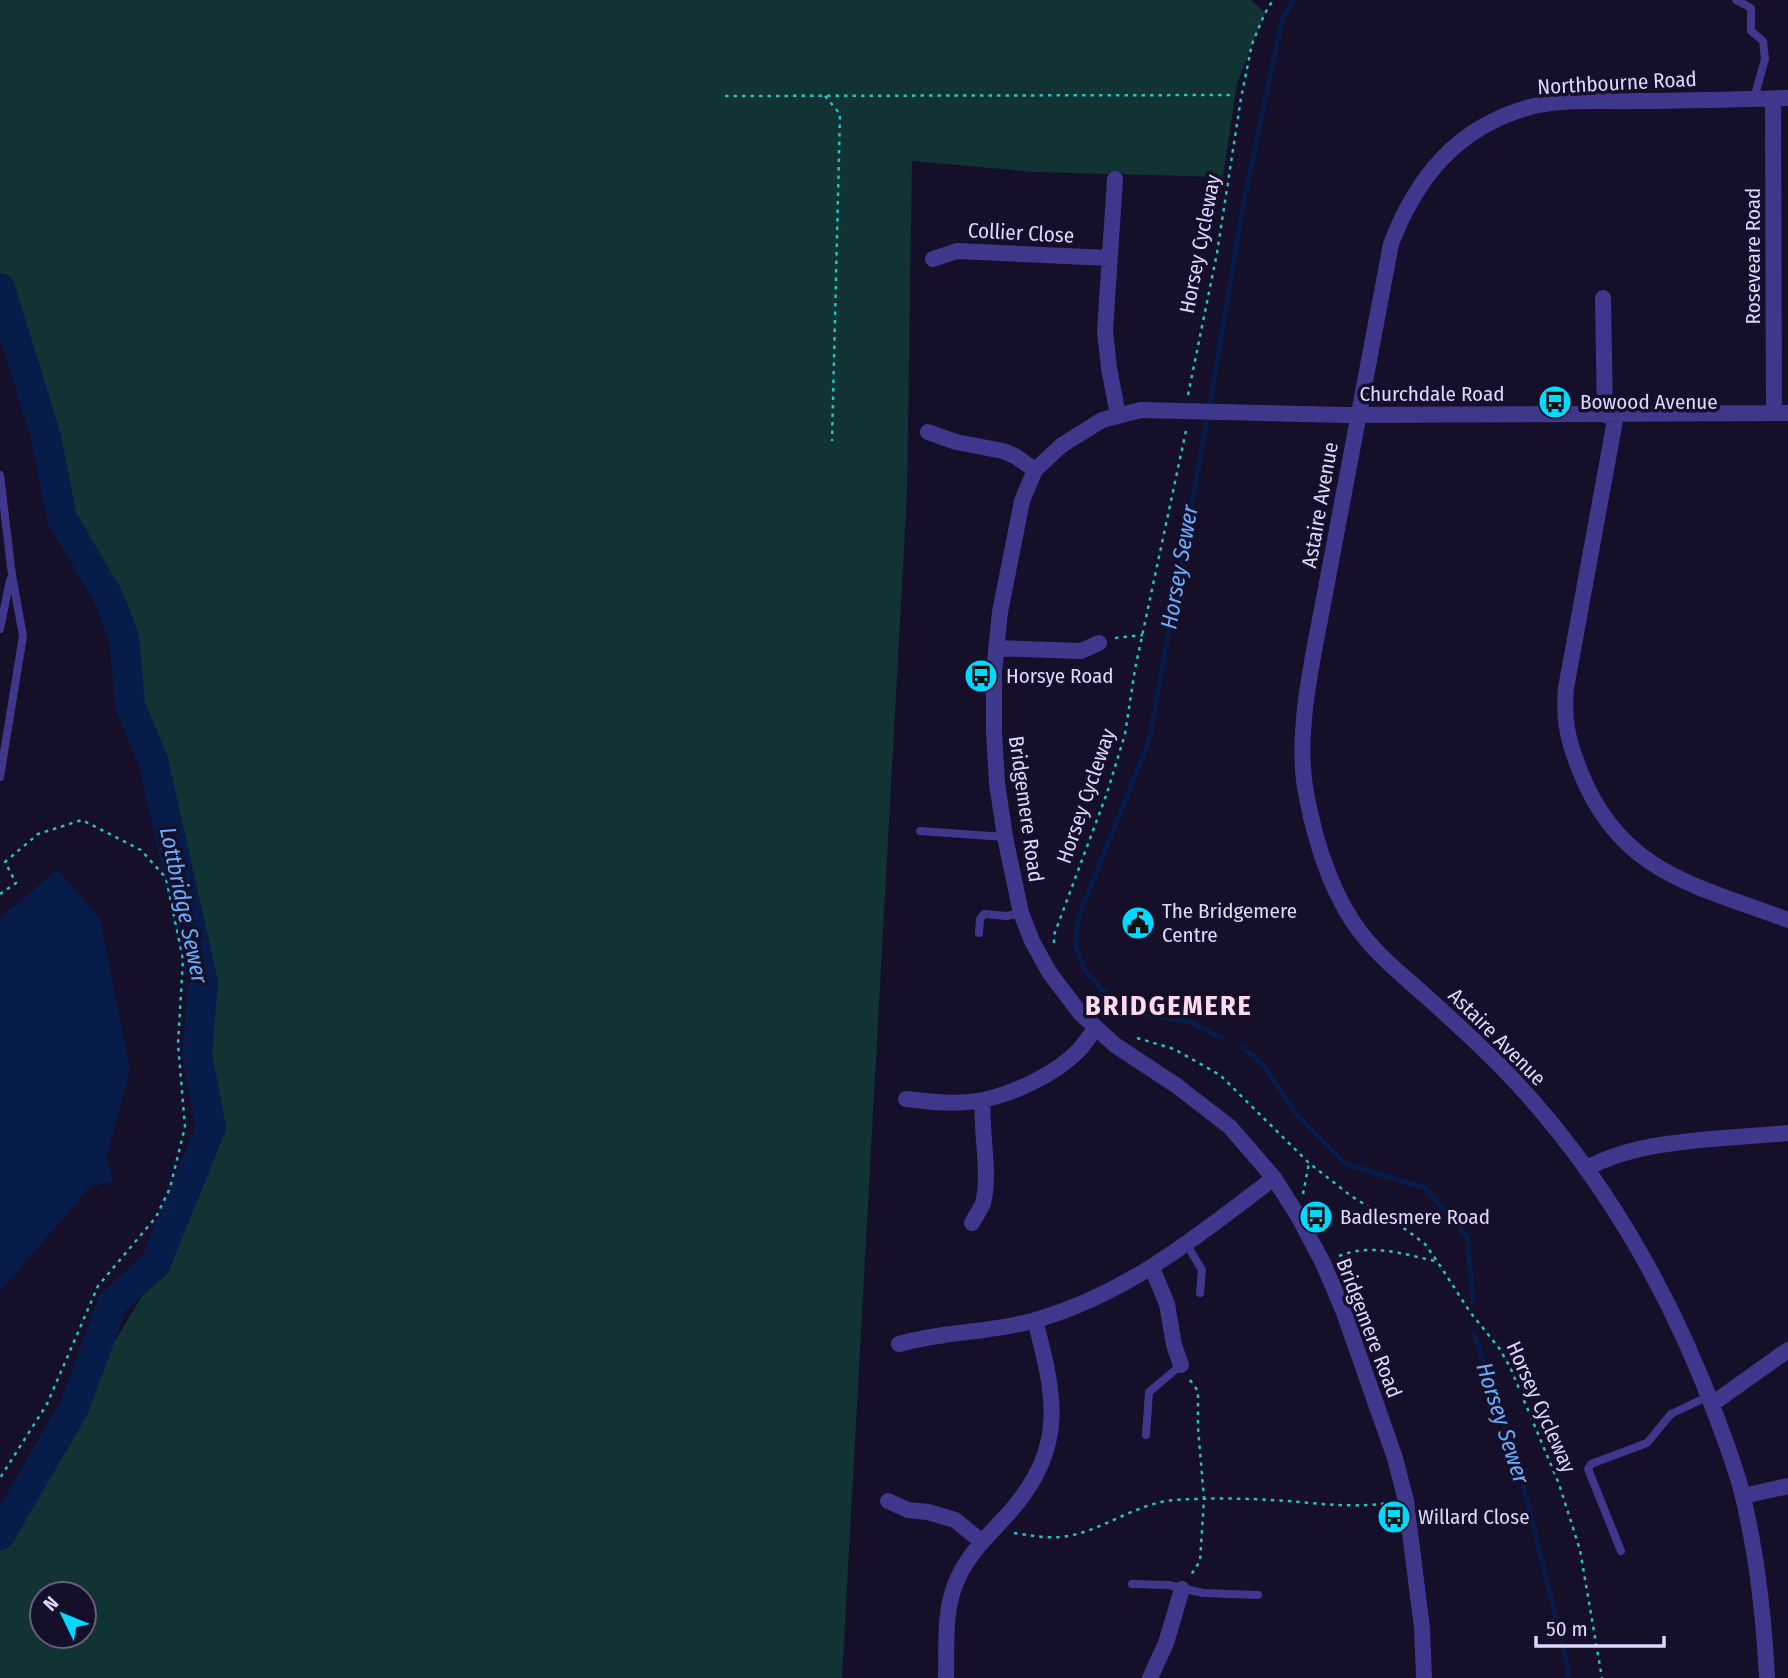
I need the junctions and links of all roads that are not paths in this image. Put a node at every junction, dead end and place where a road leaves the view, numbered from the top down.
1 (1736, 0) edge
2 (1780, 98) edge
3 (1754, 99) junction
4 (1115, 179) dead end
5 (933, 258) dead end
6 (1109, 258) junction
7 (1602, 298) dead end
8 (1781, 413) edge
9 (1358, 414) junction
10 (1118, 415) junction
11 (1611, 415) junction
12 (928, 432) dead end
13 (1035, 470) junction
14 (0, 475) edge
15 (12, 575) junction
16 (0, 595) edge
17 (0, 629) edge
18 (1099, 643) road end
19 (996, 648) junction
20 (0, 777) edge
21 (920, 831) dead end
22 (1005, 837) junction
23 (1021, 912) junction
24 (1788, 920) edge
25 (979, 933) dead end
26 (1096, 1029) junction
27 (906, 1099) dead end
28 (983, 1100) junction
29 (1788, 1133) edge
30 (1586, 1168) junction
31 (1274, 1178) junction
32 (972, 1223) dead end
33 (1187, 1245) junction
34 (1152, 1268) junction
35 (1200, 1293) dead end
36 (1035, 1320) junction
37 (899, 1344) dead end
38 (1788, 1350) edge
39 (1181, 1365) joint
40 (1710, 1400) junction
41 (1146, 1435) dead end
42 (1788, 1486) edge
43 (1743, 1496) junction
44 (888, 1501) dead end
45 (981, 1541) junction
46 (1621, 1551) dead end
47 (1132, 1584) dead end
48 (1182, 1589) junction
49 (1258, 1595) dead end
50 (946, 1678) edge
51 (1150, 1678) edge
52 (1424, 1678) edge
53 (1767, 1678) edge

1 - 3 lane
2 - 3 street, Northbourne Road
2 - 8 street, Roseveare Road
3 - 9 street, Northbourne Road
4 - 6 street
5 - 6 street, Collier Close
6 - 10 street
7 - 11 street
8 - 11 street, Churchdale Road
9 - 10 street, Churchdale Road
9 - 11 street, Churchdale Road
9 - 30 street, Astaire Avenue
10 - 13 street, Bridgemere Road
11 - 24 street
12 - 13 street
13 - 19 street, Bridgemere Road
14 - 15 lane
15 - 16 lane
15 - 17 lane
15 - 20 lane
18 - 19 street
19 - 22 street, Bridgemere Road
21 - 22 lane
22 - 23 street, Bridgemere Road
23 - 25 lane
23 - 26 street, Bridgemere Road
26 - 28 street
26 - 31 street, Bridgemere Road
27 - 28 street
28 - 32 street
29 - 30 street
30 - 40 street, Astaire Avenue
31 - 33 street
31 - 52 street, Bridgemere Road
33 - 34 street
33 - 35 lane
34 - 36 street
34 - 39 street
36 - 37 street
36 - 45 street
38 - 40 street
39 - 41 lane
40 - 43 street, Astaire Avenue
40 - 46 lane
42 - 43 street
43 - 53 street, Astaire Avenue
44 - 45 street
45 - 50 street
47 - 48 lane
48 - 49 lane
48 - 51 street

